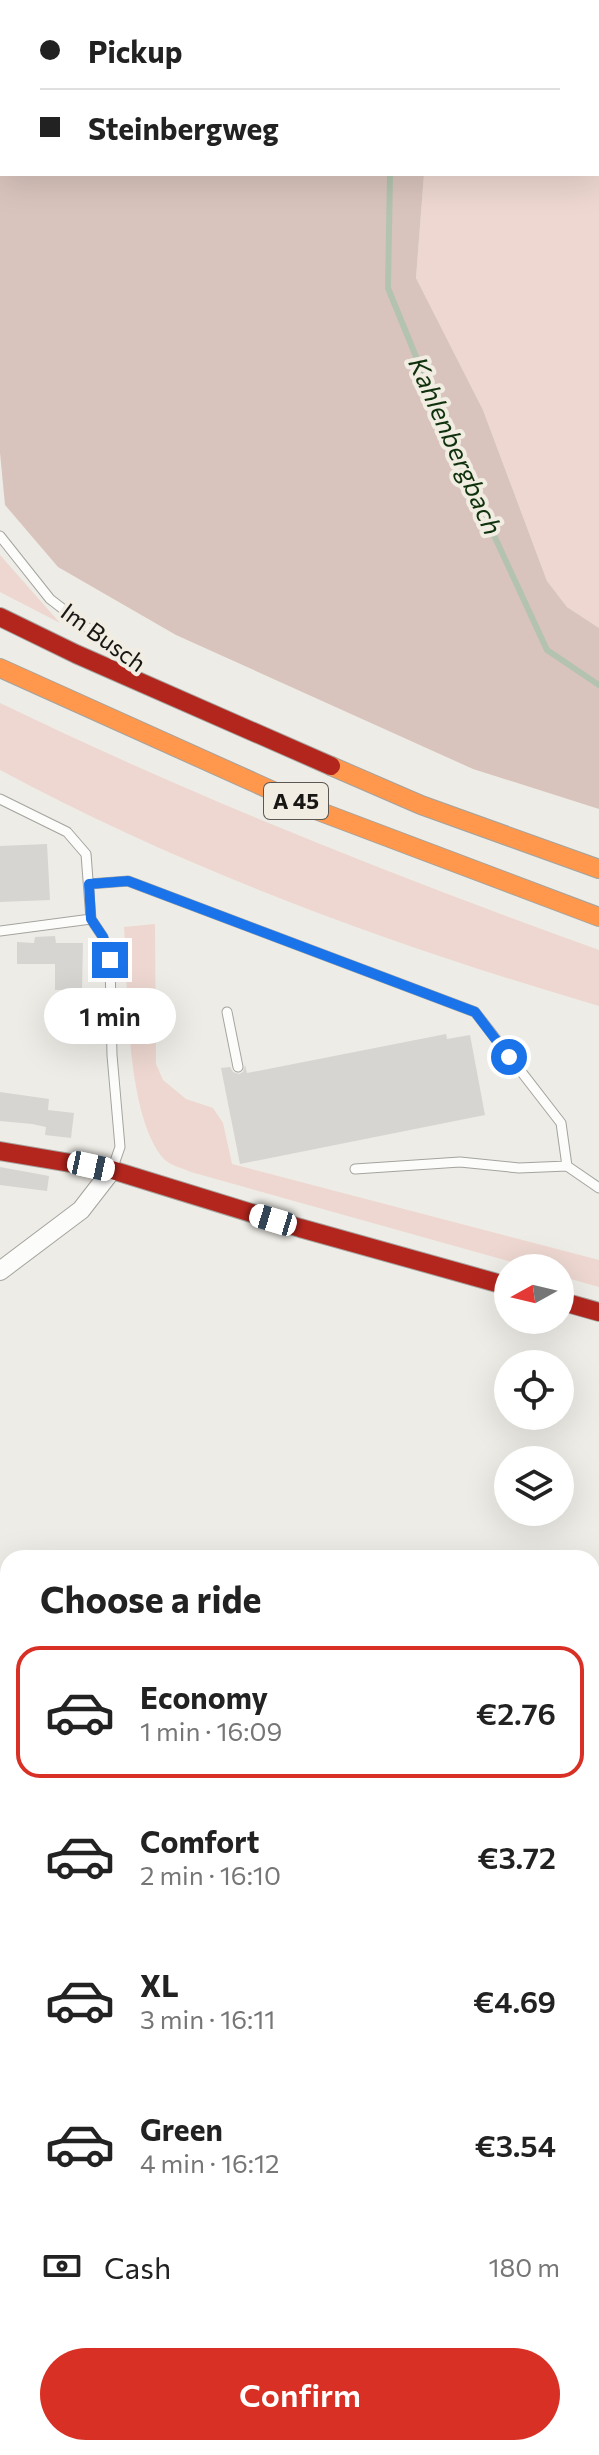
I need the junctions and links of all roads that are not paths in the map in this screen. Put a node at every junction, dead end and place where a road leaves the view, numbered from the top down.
1 (0, 536) edge
2 (0, 617) edge
3 (138, 667) dead end
4 (0, 668) edge
5 (225, 706) dead end
6 (267, 739) junction
7 (0, 799) edge
8 (599, 869) edge
9 (89, 884) junction
10 (599, 917) edge
11 (91, 919) junction
12 (0, 931) edge
13 (227, 1012) dead end
14 (238, 1067) dead end
15 (0, 1151) edge
16 (567, 1166) junction
17 (355, 1169) dead end
18 (112, 1170) junction
19 (599, 1188) edge
20 (0, 1271) edge
21 (494, 1282) edge
22 (574, 1305) edge
23 (599, 1312) edge

1 - 3 lane, Im Busch
2 - 6 main road, A 45
4 - 10 main road, A 45
5 - 6 lane
6 - 8 main road, A 45
7 - 9 lane
9 - 11 lane
9 - 16 lane
11 - 12 lane
11 - 18 lane
13 - 14 lane
15 - 18 main road
16 - 17 lane
16 - 19 lane
18 - 20 street
18 - 21 main road
22 - 23 main road

